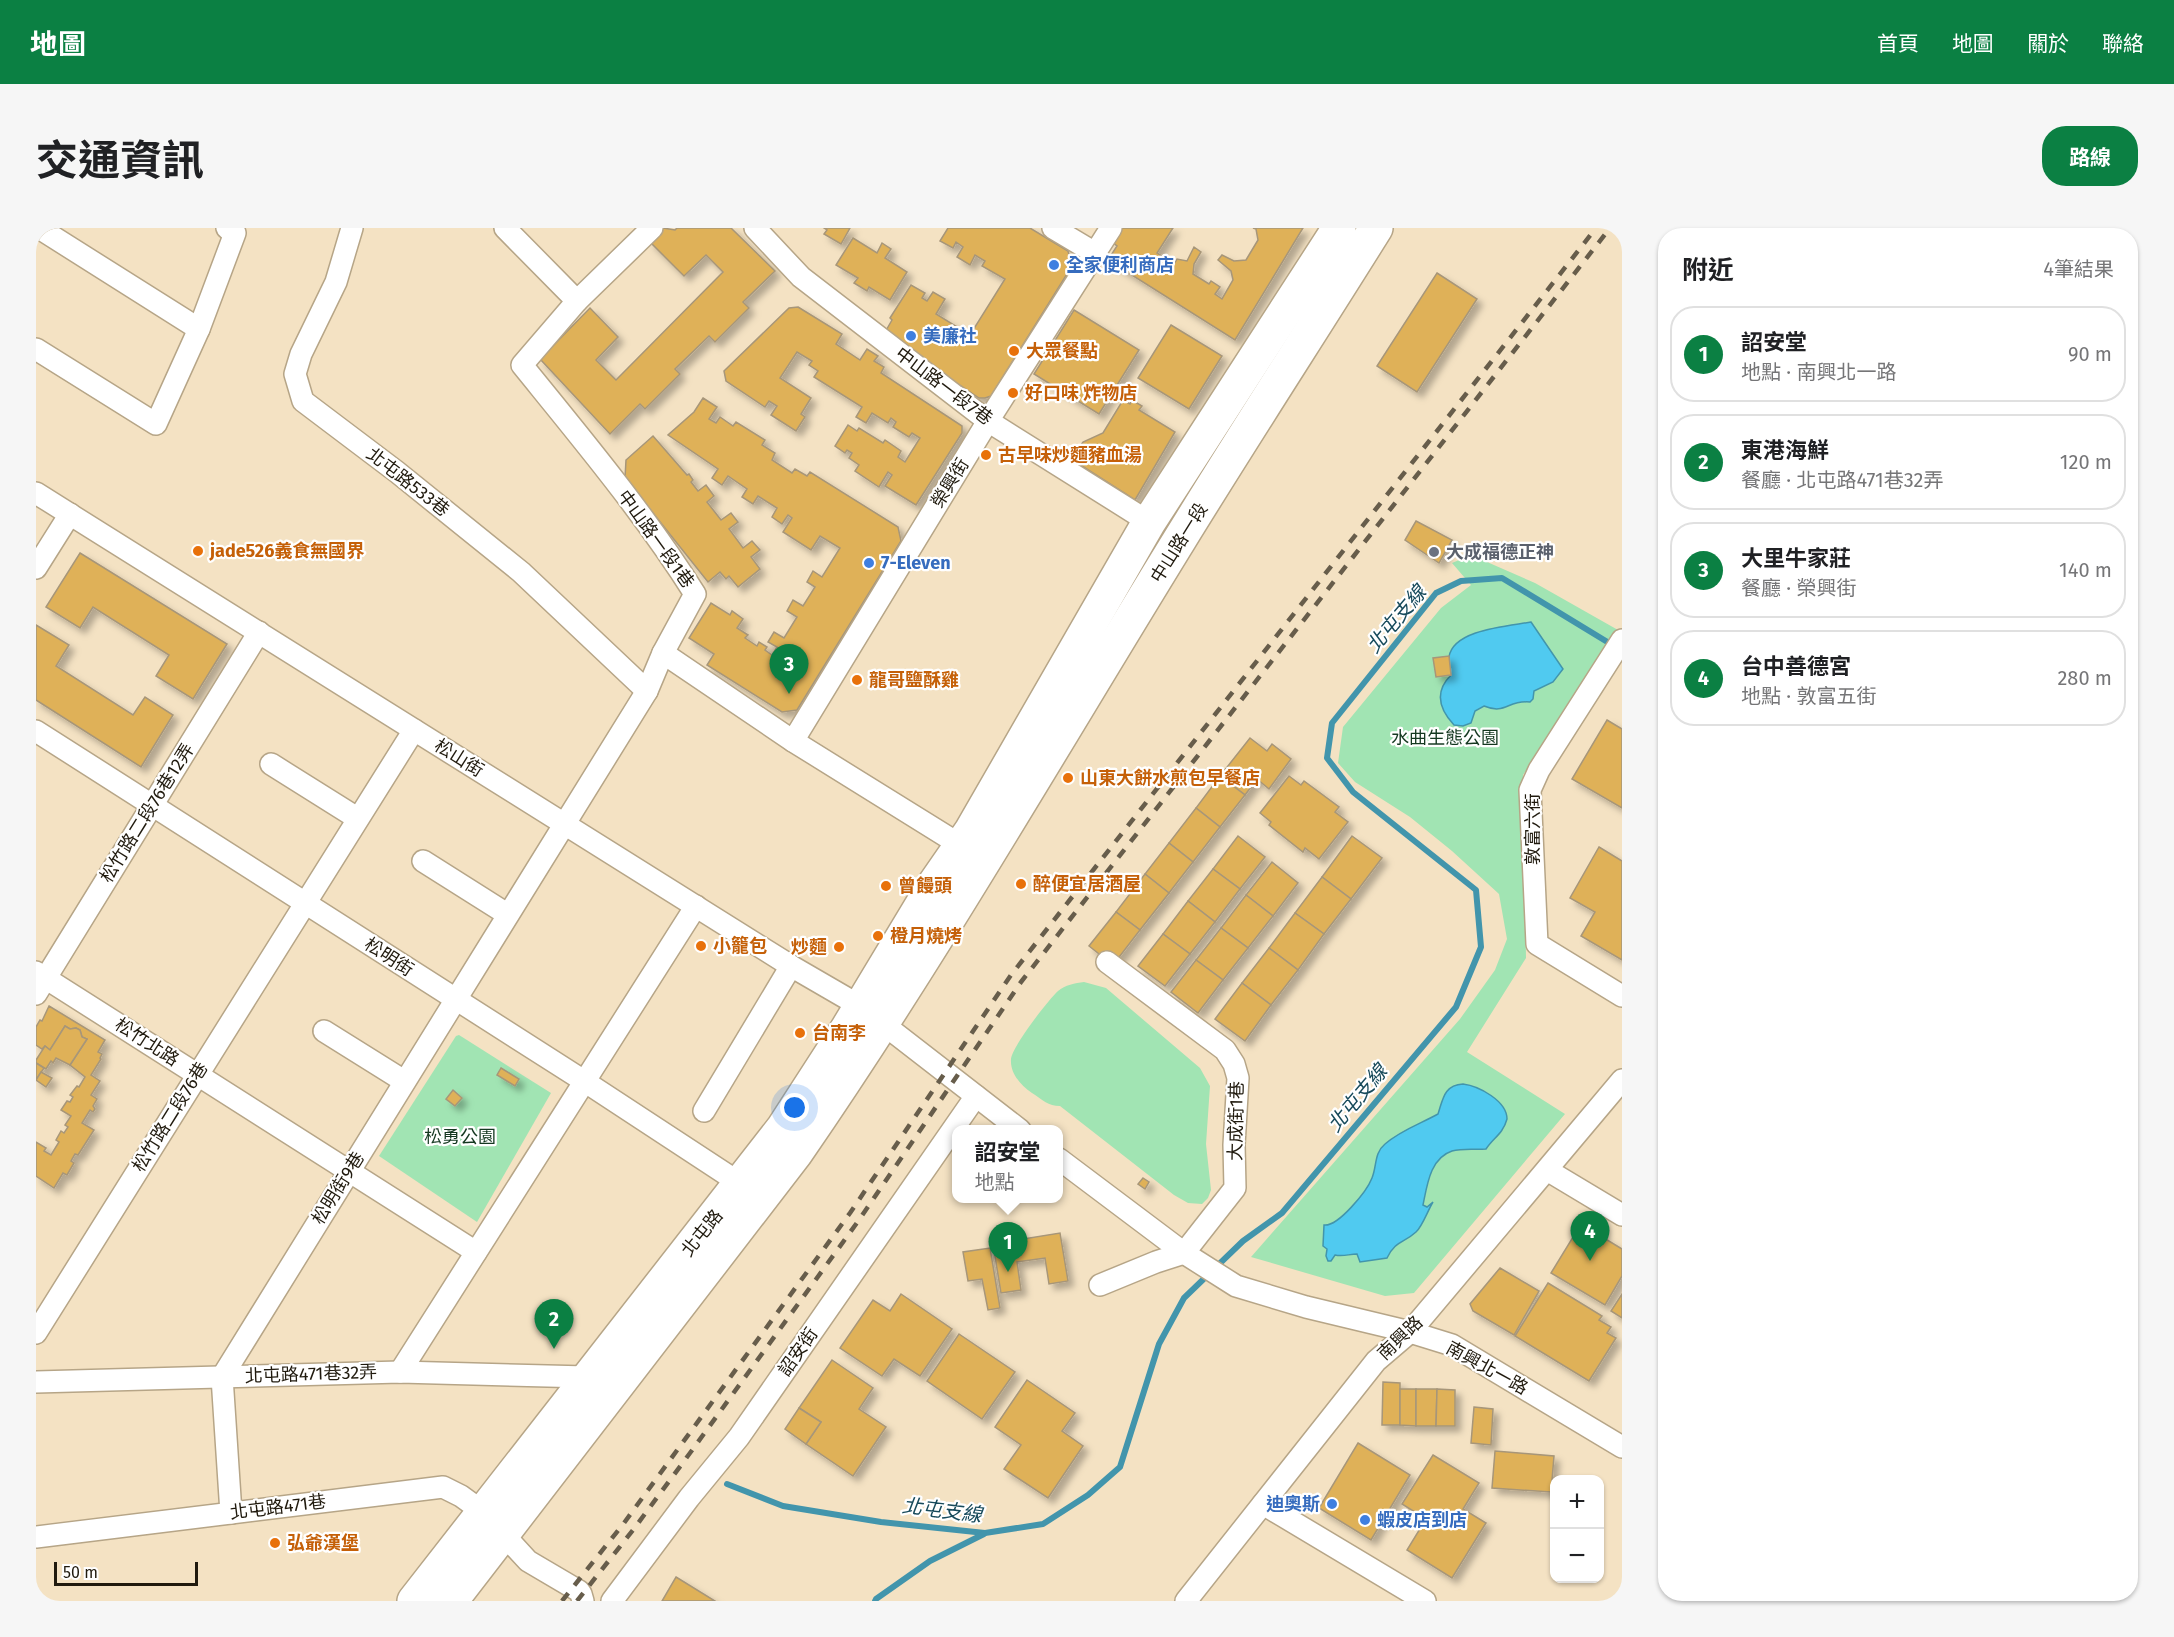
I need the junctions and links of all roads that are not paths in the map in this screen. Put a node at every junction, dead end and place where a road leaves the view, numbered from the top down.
1 (39, 228) edge
2 (352, 228) edge
3 (505, 228) edge
4 (652, 228) edge
5 (755, 228) edge
6 (1053, 228) edge
7 (1111, 228) edge
8 (1339, 228) edge
9 (1376, 228) edge
10 (231, 230) edge
11 (1095, 253) junction
12 (577, 301) junction
13 (199, 329) junction
14 (36, 350) edge
15 (988, 421) junction
16 (36, 493) edge
17 (70, 514) junction
18 (1149, 522) junction
19 (36, 568) edge
20 (258, 632) junction
21 (1622, 640) edge
22 (663, 653) junction
23 (647, 691) junction
24 (414, 730) junction
25 (36, 731) edge
26 (793, 741) junction
27 (271, 764) dead end
28 (152, 805) junction
29 (357, 818) junction
30 (564, 824) junction
31 (973, 853) junction
32 (423, 861) dead end
33 (305, 903) junction
34 (696, 906) junction
35 (507, 914) junction
36 (1107, 962) dead end
37 (791, 966) junction
38 (39, 981) edge
39 (1622, 996) edge
40 (455, 999) junction
41 (871, 1015) junction
42 (324, 1031) dead end
43 (197, 1074) junction
44 (1622, 1080) edge
45 (404, 1081) junction
46 (584, 1081) junction
47 (976, 1096) junction
48 (704, 1111) dead end
49 (956, 1125) edge
50 (1014, 1125) edge
51 (952, 1131) edge
52 (1063, 1162) edge
53 (1547, 1170) junction
54 (348, 1171) junction
55 (741, 1184) junction
56 (1622, 1215) edge
57 (476, 1252) junction
58 (1184, 1253) junction
59 (1100, 1285) dead end
60 (1410, 1332) junction
61 (36, 1333) edge
62 (400, 1372) junction
63 (222, 1377) junction
64 (587, 1377) junction
65 (36, 1382) edge
66 (1622, 1447) edge
67 (1263, 1504) junction
68 (231, 1513) junction
69 (493, 1523) junction
70 (36, 1537) edge
71 (414, 1601) edge
72 (451, 1601) edge
73 (583, 1601) edge
74 (612, 1601) edge
75 (1186, 1601) edge
76 (1425, 1601) edge

1 - 13 street
2 - 23 street, 北屯路533巷
3 - 12 street
4 - 12 street, 中山路一段1巷
5 - 15 street, 中山路一段7巷
6 - 11 street
7 - 11 street, 榮興街
8 - 18 main road, 中山路一段
9 - 31 main road, 中山路一段
10 - 13 street
11 - 15 street, 榮興街
12 - 22 street, 中山路一段1巷
13 - 14 street
15 - 18 street, 中山路一段7巷
15 - 26 street, 榮興街
16 - 17 street, 松山街
17 - 19 street
17 - 20 street, 松山街
18 - 31 main road, 中山路一段
20 - 24 street, 松山街
20 - 28 street, 松竹路二段76巷12弄
21 - 39 street, 敦富六街
22 - 23 street, 松明街9巷
22 - 26 street
23 - 30 street, 松明街9巷
24 - 29 street, 松竹路二段76巷
24 - 30 street, 松山街
25 - 28 street, 松明街
26 - 31 street
27 - 29 street
28 - 33 street, 松明街
28 - 38 street, 松竹路二段76巷12弄
29 - 33 street, 松竹路二段76巷
30 - 34 street, 松山街
30 - 35 street, 松明街9巷
31 - 41 main road, 北屯路
32 - 35 street
33 - 40 street, 松明街
33 - 43 street, 松竹路二段76巷
34 - 37 street, 松山街
34 - 46 street
35 - 40 street, 松明街9巷
36 - 58 street, 大成街1巷
37 - 41 street, 松山街
37 - 48 street
38 - 43 street, 松竹北路
40 - 45 street, 松明街9巷
40 - 46 street, 松明街
41 - 47 street
41 - 55 main road, 北屯路
41 - 69 main road, 北屯路
42 - 45 street
43 - 54 street, 松竹北路
43 - 61 street, 松竹路二段76巷
44 - 53 street, 南興路
45 - 54 street, 松明街9巷
46 - 55 street, 松明街
46 - 57 street
47 - 49 street, 詔安街
47 - 50 street
51 - 74 street, 詔安街
52 - 58 street
53 - 56 street
53 - 60 street, 南興路
54 - 57 street, 松竹北路
54 - 63 street, 松明街9巷
55 - 64 main road, 北屯路
57 - 62 street
58 - 59 street
58 - 60 street, 南興北一路
60 - 66 street, 南興北一路
60 - 67 street, 南興路
62 - 63 street, 北屯路471巷32弄
62 - 64 street, 北屯路471巷32弄
63 - 65 street, 北屯路471巷32弄
63 - 68 street
64 - 69 main road, 北屯路
67 - 75 street, 南興路
67 - 76 street
68 - 69 street, 北屯路471巷
68 - 70 street, 北屯路471巷
69 - 71 main road, 北屯路
69 - 72 main road, 北屯路
69 - 73 street, 北屯路471巷

